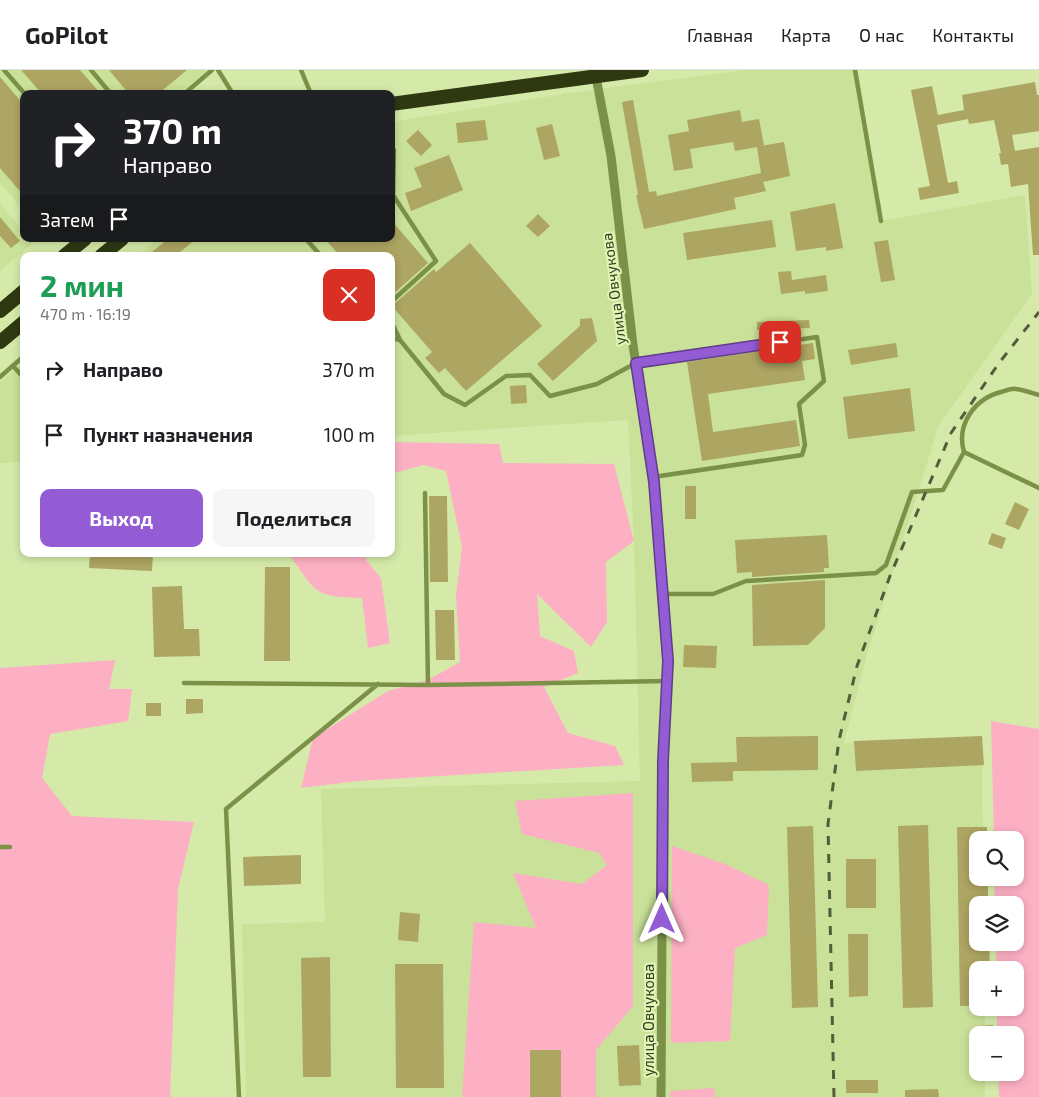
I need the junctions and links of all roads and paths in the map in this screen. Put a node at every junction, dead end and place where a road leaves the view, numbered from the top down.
1 (4, 70) edge
2 (91, 70) edge
3 (212, 70) edge
4 (218, 70) edge
5 (301, 70) edge
6 (642, 70) edge
7 (855, 70) edge
8 (596, 77) junction
9 (22, 90) edge
10 (108, 90) edge
11 (189, 90) edge
12 (230, 90) edge
13 (309, 90) edge
14 (395, 103) edge
15 (395, 200) edge
16 (881, 221) dead end
17 (81, 242) edge
18 (118, 242) edge
19 (309, 242) edge
20 (69, 252) edge
21 (106, 252) edge
22 (317, 252) edge
23 (20, 294) edge
24 (395, 298) edge
25 (0, 311) edge
26 (20, 325) edge
27 (395, 329) edge
28 (395, 339) edge
29 (400, 340) junction
30 (0, 342) edge
31 (20, 360) edge
32 (636, 363) junction
33 (13, 366) junction
34 (20, 374) edge
35 (0, 377) edge
36 (1039, 395) edge
37 (964, 452) junction
38 (653, 477) junction
39 (1039, 488) edge
40 (425, 493) dead end
41 (664, 594) junction
42 (667, 681) junction
43 (184, 683) dead end
44 (378, 684) junction
45 (428, 684) junction
46 (0, 847) edge
47 (10, 847) dead end
48 (239, 1097) edge
49 (661, 1097) edge

1 - 9 lane
2 - 10 lane
3 - 11 lane
4 - 12 lane
5 - 13 lane
6 - 8 highway
7 - 16 lane
8 - 14 highway
8 - 32 street, улица Овчукова
15 - 24 lane
17 - 20 highway
18 - 21 highway
19 - 22 lane
23 - 25 highway
26 - 30 highway
27 - 29 lane
28 - 29 lane
29 - 32 lane
31 - 33 lane
32 - 38 street, улица Овчукова
32 - 38 lane
33 - 34 lane
33 - 35 lane
36 - 37 lane
37 - 39 lane
37 - 41 lane
38 - 41 street, улица Овчукова
40 - 45 lane
41 - 42 street, улица Овчукова
42 - 45 lane
42 - 49 street, улица Овчукова
43 - 44 lane
44 - 45 lane
44 - 48 lane
46 - 47 lane

